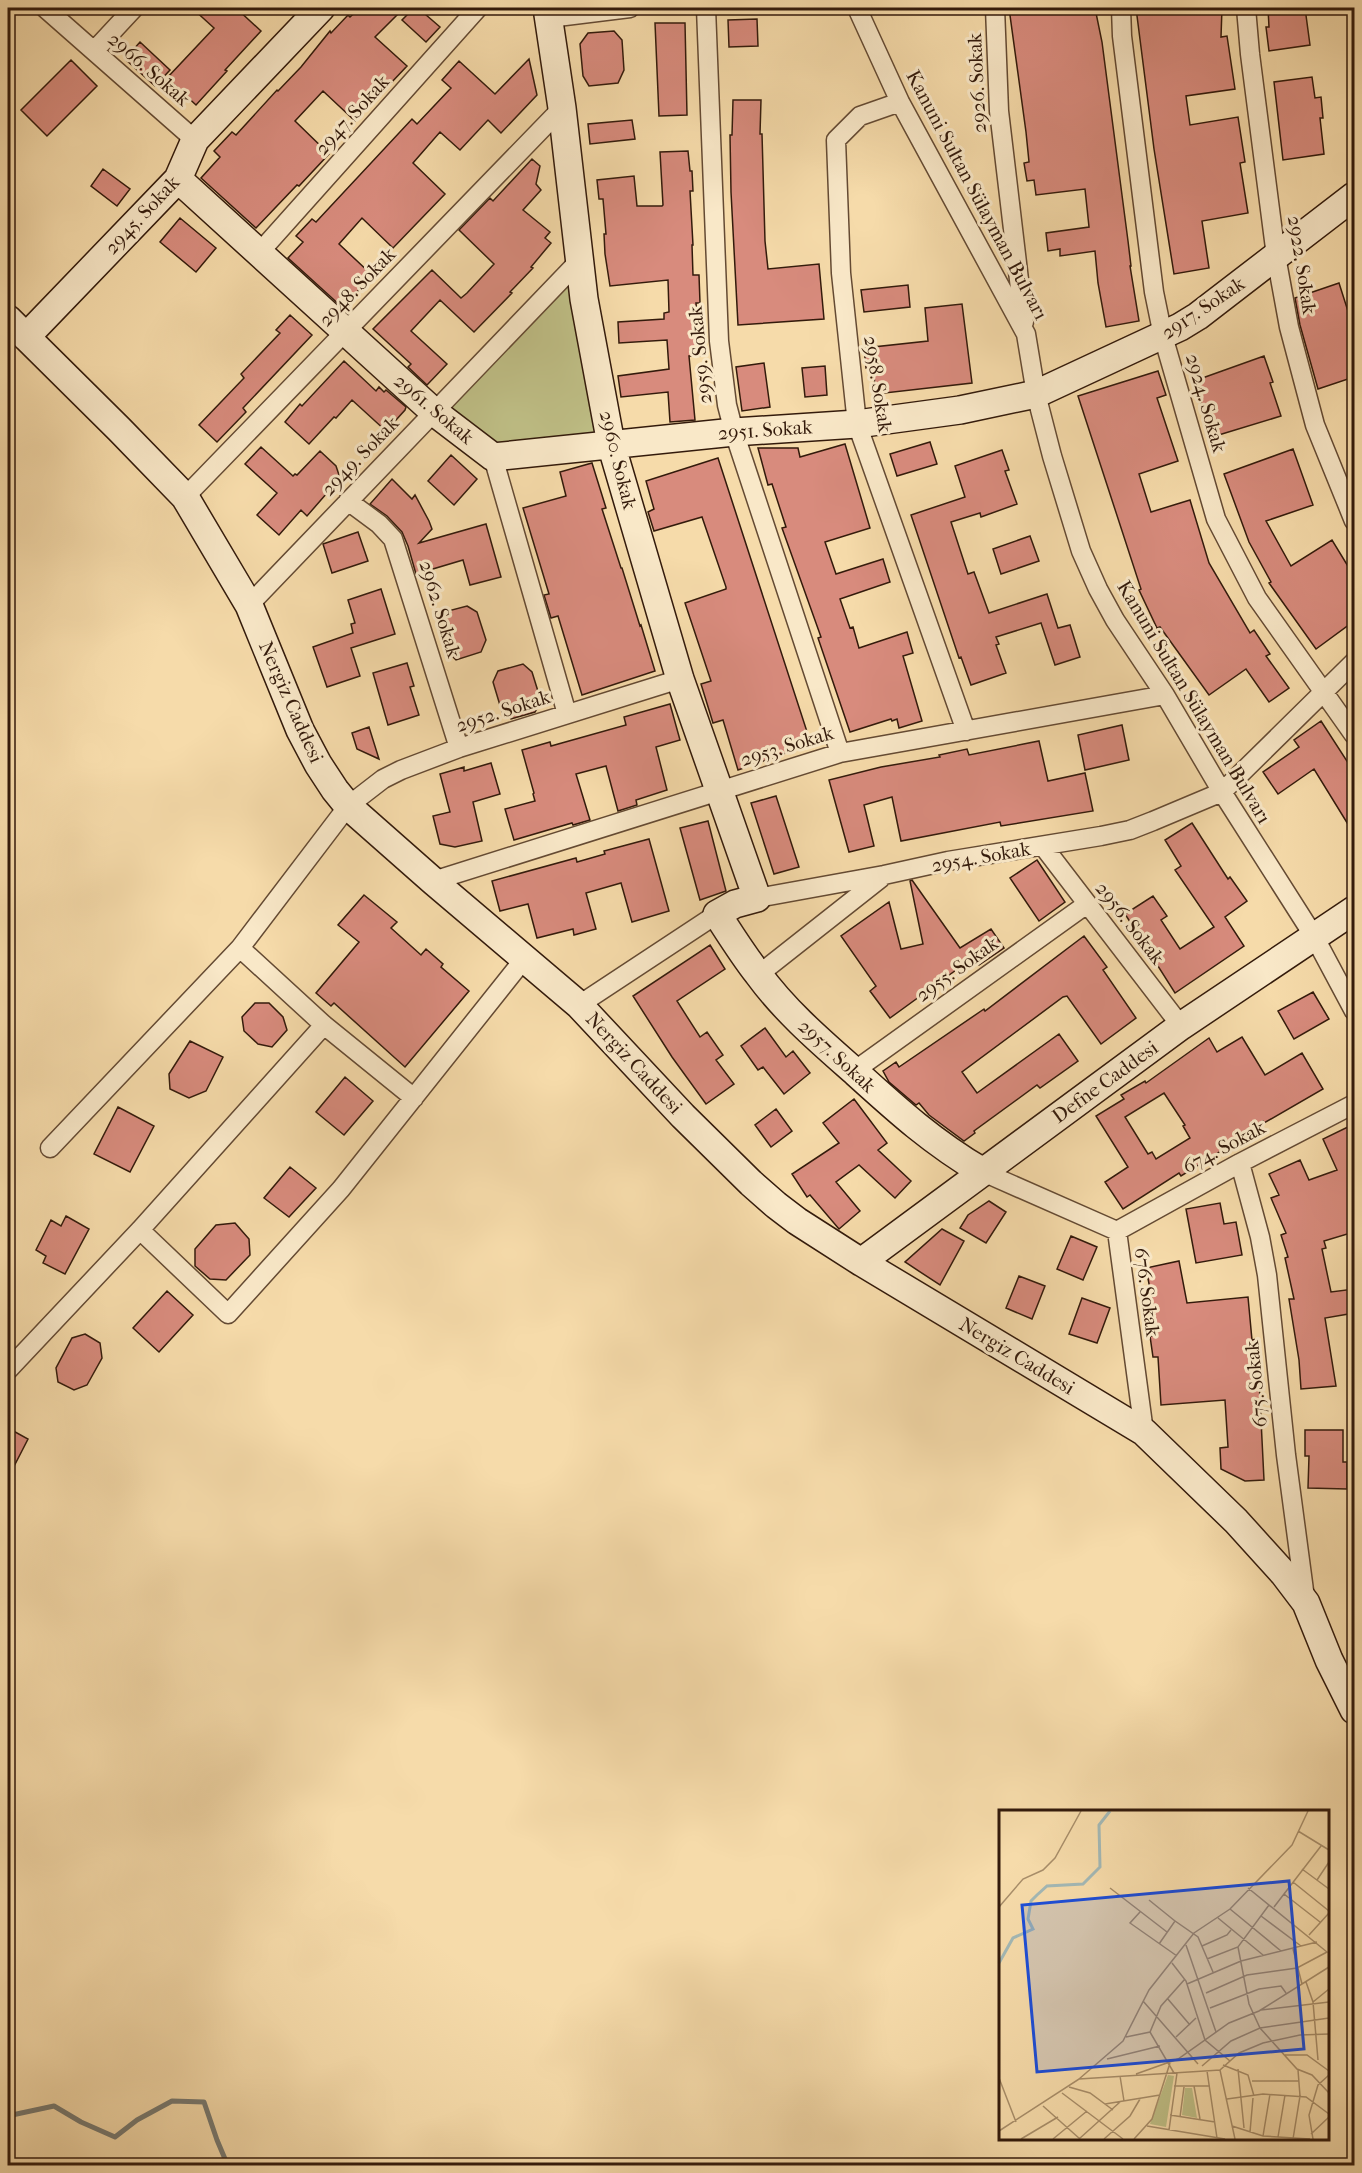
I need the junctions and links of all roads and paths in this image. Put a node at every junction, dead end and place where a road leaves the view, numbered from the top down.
1 (45, 8) edge
2 (134, 8) edge
3 (321, 8) edge
4 (478, 8) edge
5 (630, 8) edge
6 (706, 8) edge
7 (857, 8) edge
8 (995, 8) edge
9 (1121, 8) edge
10 (1246, 8) edge
11 (548, 13) edge
12 (94, 51) junction
13 (900, 102) junction
14 (562, 108) junction
15 (195, 140) junction
16 (178, 179) junction
17 (1354, 196) edge
18 (259, 253) junction
19 (1276, 256) junction
20 (579, 261) junction
21 (17, 328) edge
22 (345, 331) junction
23 (1026, 334) junction
24 (1163, 336) junction
25 (1036, 393) junction
26 (434, 412) junction
27 (857, 424) junction
28 (734, 432) junction
29 (611, 444) junction
30 (493, 457) junction
31 (184, 496) junction
32 (348, 501) junction
33 (1354, 521) edge
34 (249, 605) junction
35 (1354, 662) edge
36 (680, 679) junction
37 (1323, 693) junction
38 (1165, 695) junction
39 (567, 714) junction
40 (966, 731) junction
41 (1354, 735) edge
42 (459, 748) junction
43 (840, 753) junction
44 (720, 790) junction
45 (1222, 792) junction
46 (348, 806) junction
47 (1043, 846) junction
48 (885, 875) junction
49 (433, 881) junction
50 (757, 898) junction
51 (1087, 904) junction
52 (1354, 910) edge
53 (717, 914) junction
54 (1315, 938) junction
55 (240, 948) junction
56 (524, 959) junction
57 (758, 975) junction
58 (579, 1005) junction
59 (1354, 1011) edge
60 (324, 1025) junction
61 (1181, 1026) junction
62 (854, 1071) junction
63 (414, 1098) junction
64 (1354, 1104) edge
65 (50, 1148) dead end
66 (1240, 1163) junction
67 (983, 1172) junction
68 (140, 1230) junction
69 (1117, 1231) junction
70 (861, 1262) junction
71 (8, 1370) edge
72 (1144, 1432) junction
73 (1306, 1603) junction
74 (1354, 1710) edge

1 - 12 street, 2966. Sokak
2 - 12 street
3 - 15 street, 2945. Sokak
4 - 18 street, 2947. Sokak
5 - 11 street
6 - 28 street, 2959. Sokak
7 - 13 street, Kanuni Sultan Sülayman Bulvarı
8 - 23 street, 2926. Sokak
9 - 24 street, 2924. Sokak
10 - 19 street, 2922. Sokak
11 - 14 street, 2960. Sokak
12 - 15 street, 2966. Sokak
13 - 23 street, Kanuni Sultan Sülayman Bulvarı
13 - 27 street, 2958. Sokak
14 - 20 street, 2960. Sokak
14 - 22 street, 2948. Sokak
15 - 16 street, 2945. Sokak
16 - 18 street, 2961. Sokak
16 - 21 street, 2945. Sokak
17 - 19 street, 2917. Sokak
18 - 22 street, 2961. Sokak
19 - 24 street, 2917. Sokak
19 - 33 street, 2922. Sokak
20 - 26 street, 2949. Sokak
20 - 29 street, 2960. Sokak
21 - 31 street, Nergiz Caddesi
22 - 26 street, 2961. Sokak
22 - 31 street, 2948. Sokak
23 - 25 street, Kanuni Sultan Sülayman Bulvarı
24 - 25 street, 2917. Sokak
24 - 37 street, 2924. Sokak
25 - 27 street, 2951. Sokak
25 - 38 street, Kanuni Sultan Sülayman Bulvarı
26 - 30 street, 2961. Sokak
26 - 32 street, 2949. Sokak
27 - 28 street, 2951. Sokak
27 - 40 street, 2958. Sokak
28 - 29 street, 2951. Sokak
28 - 43 street, 2959. Sokak
29 - 30 street, 2951. Sokak
29 - 36 street, 2960. Sokak
30 - 39 street, 2961. Sokak
31 - 34 street, Nergiz Caddesi
32 - 34 street, 2949. Sokak
32 - 42 street, 2962. Sokak
34 - 46 street, Nergiz Caddesi
35 - 37 street, 2954. Sokak
36 - 39 street, 2952. Sokak
36 - 44 street, 2960. Sokak
37 - 41 street, 2924. Sokak
37 - 45 street, 2954. Sokak
38 - 40 street, 2953. Sokak
38 - 45 street, Kanuni Sultan Sülayman Bulvarı
39 - 42 street, 2952. Sokak
40 - 43 street, 2953. Sokak
42 - 46 street, 2952. Sokak
43 - 44 street, 2953. Sokak
44 - 49 street, 2953. Sokak
44 - 50 street, 2960. Sokak
45 - 47 street, 2954. Sokak
45 - 54 street, Kanuni Sultan Sülayman Bulvarı
46 - 49 street, Nergiz Caddesi
46 - 55 street, 2952. Sokak
47 - 48 street, 2954. Sokak
47 - 51 street, 2956. Sokak
48 - 50 street, 2954. Sokak
48 - 57 street
49 - 56 street, Nergiz Caddesi
50 - 53 street, 2954. Sokak
51 - 61 street, 2956. Sokak
51 - 62 street, 2955. Sokak
52 - 54 street, Defne Caddesi
53 - 57 street, 2957. Sokak
53 - 58 street, 2954. Sokak
54 - 59 street, Kanuni Sultan Sülayman Bulvarı
54 - 61 street, Defne Caddesi
55 - 60 street
55 - 65 street, 2952. Sokak
56 - 58 street, Nergiz Caddesi
56 - 63 street
57 - 62 street, 2957. Sokak
58 - 70 street, Nergiz Caddesi
60 - 63 street
60 - 68 street
61 - 67 street, Defne Caddesi
62 - 67 street, 2957. Sokak
63 - 68 street
64 - 66 street, 674. Sokak
66 - 69 street, 674. Sokak
66 - 73 street, 675. Sokak
67 - 69 street, 676. Sokak
67 - 70 street, Defne Caddesi
68 - 71 street
69 - 72 street, 676. Sokak
70 - 72 street, Nergiz Caddesi
72 - 73 street, Nergiz Caddesi
73 - 74 street, Nergiz Caddesi

